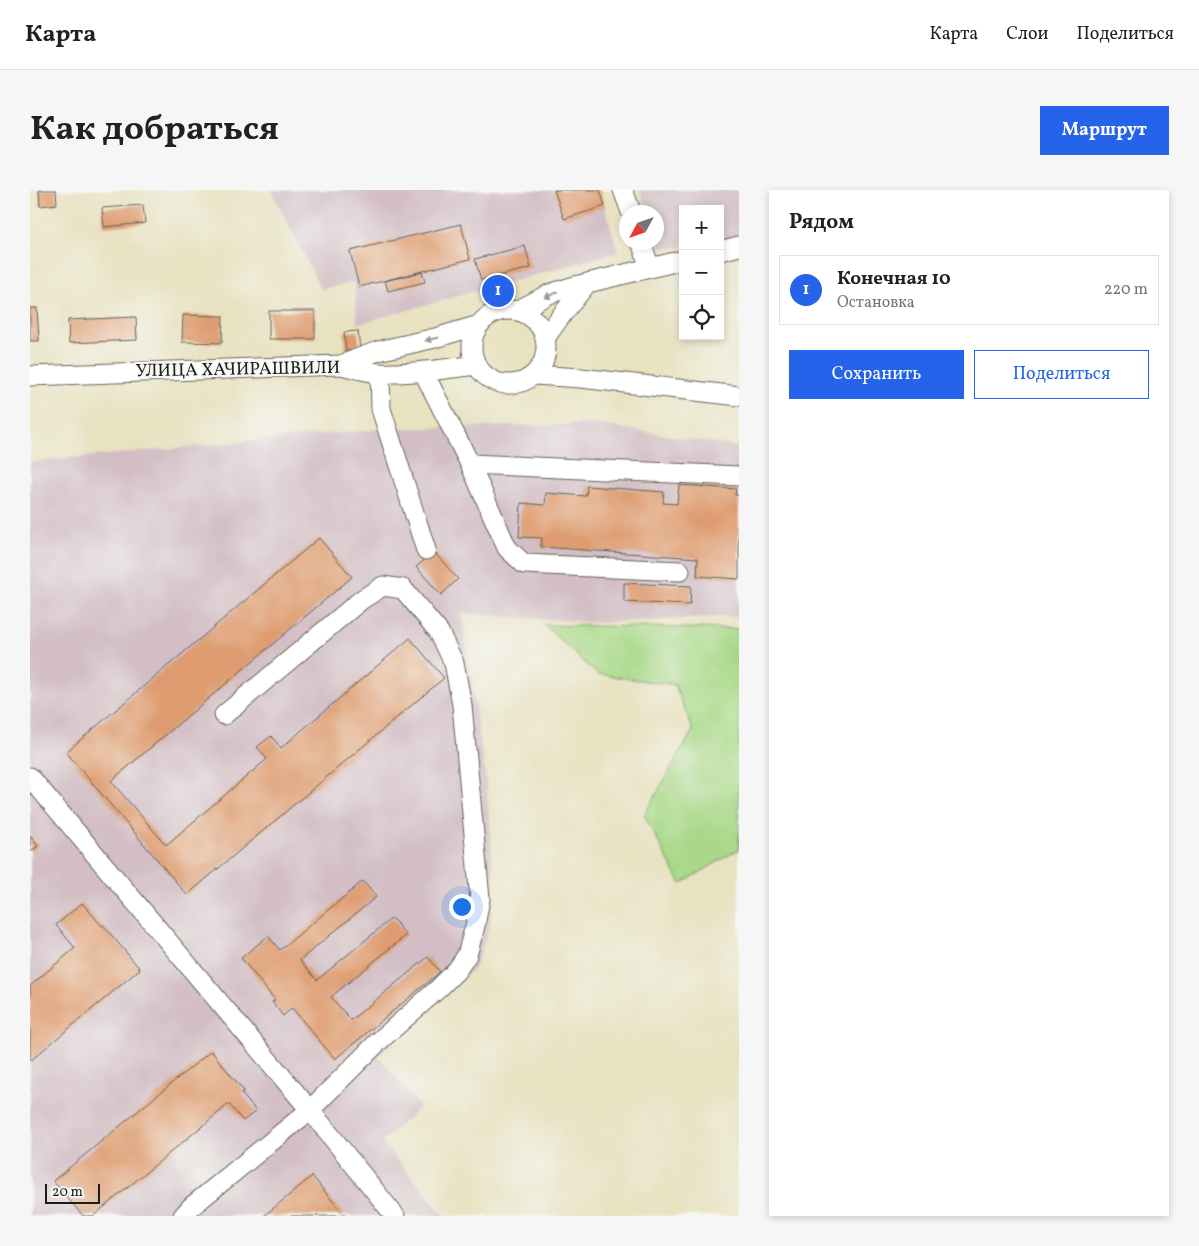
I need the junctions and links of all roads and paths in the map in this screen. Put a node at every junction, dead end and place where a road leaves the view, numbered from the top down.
1 (623, 190) edge
2 (628, 205) edge
3 (739, 246) edge
4 (644, 250) edge
5 (724, 250) edge
6 (679, 261) edge
7 (650, 268) junction
8 (586, 283) junction
9 (517, 311) junction
10 (479, 325) junction
11 (546, 346) junction
12 (341, 365) junction
13 (476, 366) junction
14 (423, 371) junction
15 (380, 373) junction
16 (534, 375) junction
17 (30, 376) edge
18 (581, 378) junction
19 (739, 396) edge
20 (470, 464) junction
21 (739, 476) edge
22 (426, 550) dead end
23 (680, 571) dead end
24 (224, 715) dead end
25 (30, 777) edge
26 (310, 1110) junction
27 (183, 1216) edge
28 (395, 1216) edge

1 - 2 street
3 - 5 street
4 - 7 street
6 - 7 street
7 - 8 street
8 -> 9 street
8 - 11 street
9 - 10 street
9 - 11 street
10 -> 12 street
10 - 13 street
11 - 16 street
11 - 18 street
12 - 15 street, УЛИЦА ХАЧИРАШВИЛИ
12 - 17 street, УЛИЦА ХАЧИРАШВИЛИ
13 - 14 street, УЛИЦА ХАЧИРАШВИЛИ
13 - 16 street
14 - 15 street, УЛИЦА ХАЧИРАШВИЛИ
14 - 20 street
15 - 22 street
16 - 18 street
18 - 19 street
20 - 21 street
20 - 23 street
24 - 26 street
25 - 26 street
26 - 27 street
26 - 28 street

